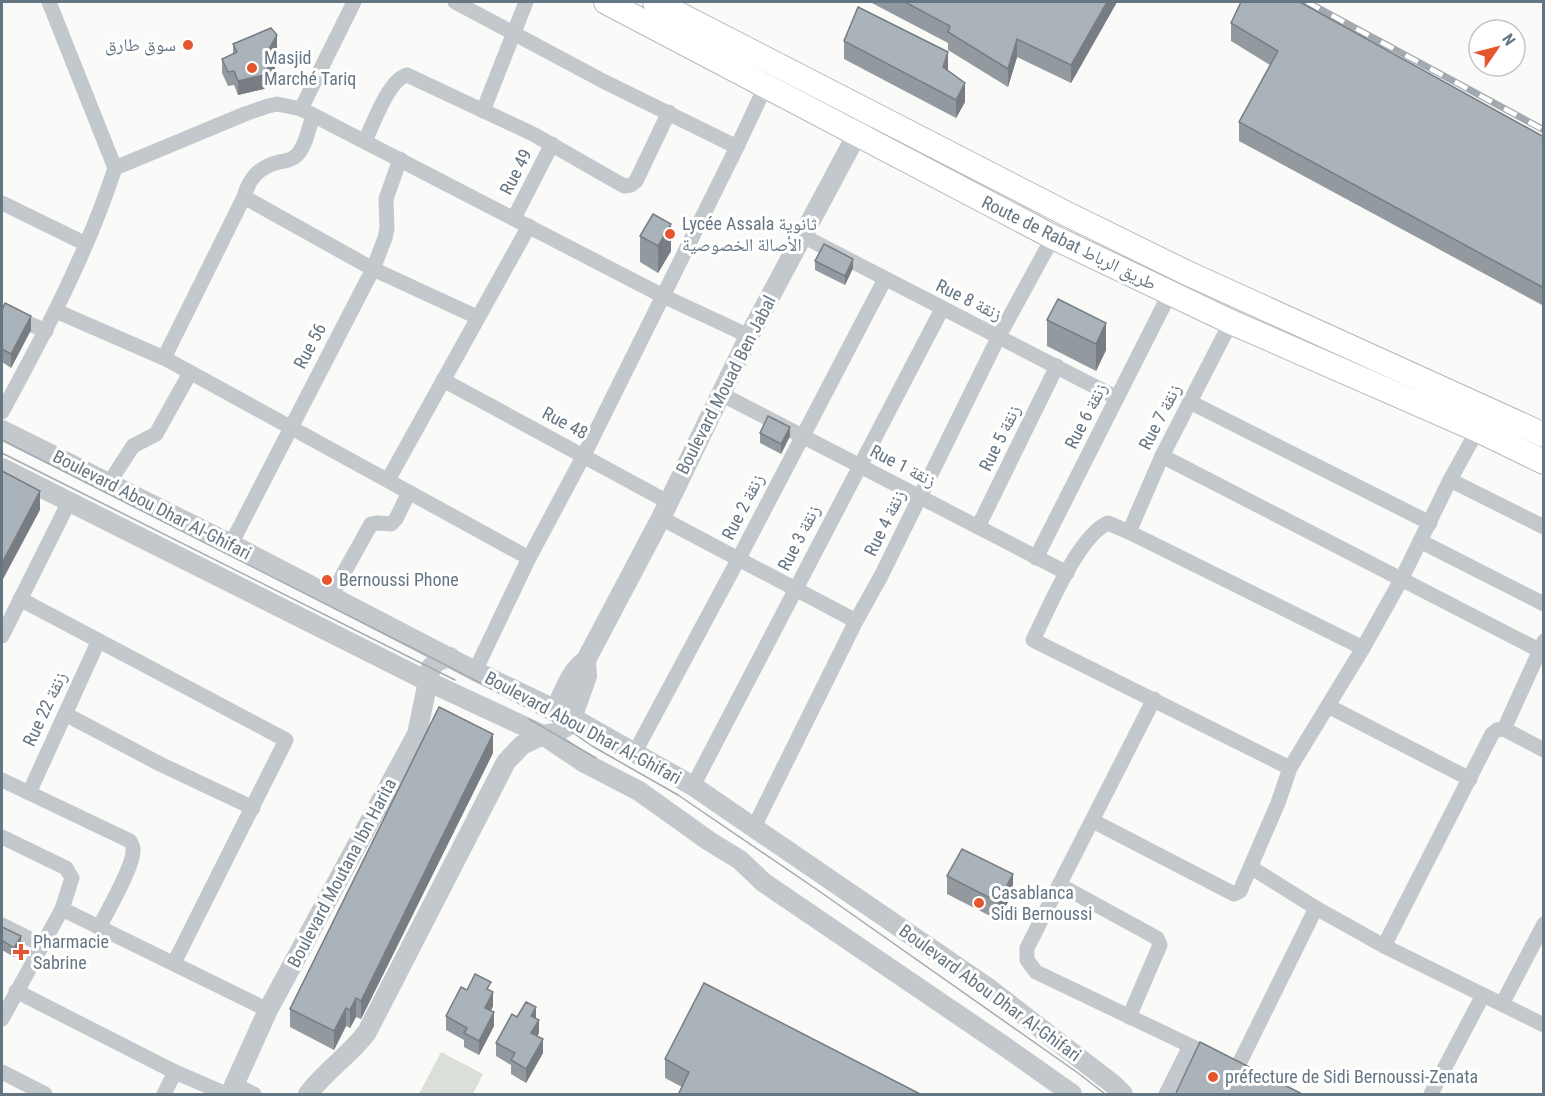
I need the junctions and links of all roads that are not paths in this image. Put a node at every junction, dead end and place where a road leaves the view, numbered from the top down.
1 (49, 2) edge
2 (354, 2) edge
3 (455, 2) edge
4 (526, 2) edge
5 (606, 2) edge
6 (655, 2) edge
7 (513, 32) junction
8 (766, 85) junction
9 (483, 111) junction
10 (870, 111) junction
11 (307, 112) junction
12 (669, 112) junction
13 (857, 133) junction
14 (365, 141) junction
15 (552, 144) junction
16 (737, 147) junction
17 (400, 159) junction
18 (115, 168) junction
19 (244, 197) junction
20 (2, 203) edge
21 (514, 218) junction
22 (529, 226) junction
23 (803, 236) junction
24 (1053, 237) junction
25 (86, 244) junction
26 (373, 269) junction
27 (885, 279) junction
28 (1170, 293) junction
29 (663, 296) junction
30 (942, 309) junction
31 (57, 311) junction
32 (2, 312) edge
33 (477, 317) junction
34 (1231, 322) junction
35 (46, 332) junction
36 (749, 336) junction
37 (999, 336) junction
38 (164, 358) junction
39 (1057, 366) junction
40 (190, 373) junction
41 (443, 380) junction
42 (721, 394) junction
43 (1117, 398) junction
44 (1190, 402) junction
45 (2, 412) edge
46 (1483, 419) junction
47 (290, 428) junction
48 (2, 430) edge
49 (1544, 435) edge
50 (802, 436) junction
51 (584, 455) junction
52 (1162, 456) junction
53 (1544, 462) edge
54 (860, 466) junction
55 (2, 468) edge
56 (388, 480) junction
57 (1450, 480) junction
58 (110, 483) junction
59 (409, 492) junction
60 (919, 497) junction
61 (69, 502) junction
62 (665, 510) junction
63 (1430, 523) junction
64 (978, 527) junction
65 (1544, 527) edge
66 (1129, 532) junction
67 (1420, 541) junction
68 (231, 544) junction
69 (529, 558) junction
70 (739, 558) junction
71 (1036, 558) junction
72 (1067, 573) junction
73 (1401, 580) junction
74 (795, 589) junction
75 (331, 596) junction
76 (20, 600) junction
77 (1544, 604) edge
78 (856, 621) junction
79 (2, 636) edge
80 (98, 642) junction
81 (1541, 646) edge
82 (1363, 648) junction
83 (450, 657) junction
84 (475, 671) junction
85 (427, 681) junction
86 (1154, 699) junction
87 (1328, 705) junction
88 (65, 714) junction
89 (564, 714) junction
90 (1504, 729) junction
91 (543, 735) junction
92 (1544, 750) edge
93 (635, 752) junction
94 (1290, 768) junction
95 (1470, 779) junction
96 (2, 780) edge
97 (693, 786) junction
98 (28, 793) junction
99 (253, 808) junction
100 (1093, 821) junction
101 (754, 827) junction
102 (2, 837) edge
103 (1252, 868) junction
104 (1060, 885) junction
105 (1316, 908) junction
106 (62, 909) junction
107 (1544, 924) edge
108 (2, 926) edge
109 (99, 928) junction
110 (42, 945) junction
111 (1384, 946) junction
112 (174, 963) junction
113 (16, 991) junction
114 (1483, 995) junction
115 (1502, 1004) junction
116 (268, 1010) junction
117 (1129, 1017) junction
118 (2, 1019) edge
119 (1544, 1025) edge
120 (1190, 1046) junction
121 (2, 1072) edge
122 (175, 1072) junction
123 (230, 1092) edge
124 (45, 1095) edge
125 (164, 1095) edge
126 (254, 1095) edge
127 (308, 1095) edge
128 (1072, 1095) edge
129 (1123, 1095) edge
130 (1166, 1095) edge
131 (1431, 1095) edge

1 - 18 street
2 - 11 street
3 - 7 street
4 - 7 street
5 - 8 main road, Route de Rabat طريق الرباط
6 - 10 main road, Route de Rabat طريق الرباط
7 - 9 street
7 - 12 street
8 - 13 main road, Route de Rabat طريق الرباط
8 - 16 street
9 - 14 street
9 - 15 street
10 - 13 street, Boulevard Mouad Ben Jabal
10 - 46 main road, Route de Rabat طريق الرباط
11 - 14 street
11 - 18 street
11 - 19 street
12 - 15 street
12 - 16 street
13 - 23 street, Boulevard Mouad Ben Jabal
13 - 24 main road, Route de Rabat طريق الرباط
14 - 17 street
15 - 21 street, Rue 49
16 - 29 street
17 - 21 street
17 - 26 street, Rue 56
18 - 25 street
19 - 26 street
19 - 38 street
20 - 25 street
21 - 22 street
22 - 29 street
22 - 33 street
23 - 27 street, Rue 8 زنقة
23 - 36 street, Boulevard Mouad Ben Jabal
24 - 28 main road, Route de Rabat طريق الرباط
24 - 37 street, Rue 4 زنقة
25 - 31 street
26 - 33 street
26 - 47 street, Rue 56
27 - 30 street, Rue 8 زنقة
27 - 50 street, Rue 2 زنقة
28 - 34 main road, Route de Rabat طريق الرباط
28 - 43 street, Rue 6 زنقة
29 - 36 street
29 - 51 street
30 - 37 street, Rue 8 زنقة
30 - 54 street, Rue 3 زنقة
31 - 35 street
31 - 38 street
32 - 35 street
33 - 41 street
34 - 44 street, Rue 7 زنقة
34 - 46 main road, Route de Rabat طريق الرباط
35 - 45 street
36 - 42 street, Boulevard Mouad Ben Jabal
37 - 39 street, Rue 8 زنقة
37 - 60 street, Rue 4 زنقة
38 - 40 street
39 - 43 street, Rue 8 زنقة
39 - 64 street, Rue 5 زنقة
40 - 47 street
40 - 58 street
41 - 51 street, Rue 48
41 - 56 street
42 - 50 street, Rue 1 زنقة
42 - 62 street, Boulevard Mouad Ben Jabal
43 - 71 street, Rue 6 زنقة
44 - 52 street, Rue 7 زنقة
44 - 63 street
46 - 49 main road, Route de Rabat طريق الرباط
46 - 53 main road, Route de Rabat طريق الرباط
46 - 57 street
47 - 56 street
47 - 68 street, Rue 56
48 - 58 street, Boulevard Abou Dhar Al-Ghifari
50 - 54 street, Rue 1 زنقة
50 - 70 street, Rue 2 زنقة
51 - 62 street, Rue 48
51 - 69 street
52 - 66 street, Rue 7 زنقة
52 - 73 street
54 - 60 street, Rue 1 زنقة
54 - 74 street, Rue 3 زنقة
55 - 61 street, Boulevard Abou Dhar Al-Ghifari
56 - 59 street
57 - 63 street
57 - 65 street
58 - 68 street, Boulevard Abou Dhar Al-Ghifari
59 - 69 street
59 - 75 street
60 - 64 street, Rue 1 زنقة
60 - 78 street, Rue 4 زنقة
61 - 76 street
61 - 85 street, Boulevard Abou Dhar Al-Ghifari
62 - 70 street, Rue 48
62 - 89 street, Boulevard Mouad Ben Jabal
63 - 67 street
64 - 71 street, Rue 1 زنقة
66 - 72 street
66 - 82 street
67 - 73 street
67 - 77 street
68 - 75 street, Boulevard Abou Dhar Al-Ghifari
69 - 84 street
70 - 74 street, Rue 48
70 - 93 street, Rue 2 زنقة
71 - 72 street, Rue 1 زنقة
72 - 86 street
73 - 81 street
73 - 82 street
74 - 78 street, Rue 48
74 - 97 street, Rue 3 زنقة
75 - 83 street, Boulevard Abou Dhar Al-Ghifari
76 - 79 street
76 - 80 street
78 - 101 street, Rue 4 زنقة
80 - 88 street, Rue 22 زنقة
80 - 99 street
81 - 90 street
82 - 87 street
83 - 84 street, Boulevard Abou Dhar Al-Ghifari
83 - 85 street, Boulevard Moutana Ibn Harita
84 - 89 street, Boulevard Abou Dhar Al-Ghifari
85 - 91 street, Boulevard Abou Dhar Al-Ghifari
85 - 116 street, Boulevard Moutana Ibn Harita
86 - 94 street
86 - 100 street
87 - 94 street
87 - 95 street
88 - 98 street, Rue 22 زنقة
88 - 99 street
89 - 91 street
89 - 93 street, Boulevard Abou Dhar Al-Ghifari
90 - 92 street
90 - 95 street
91 - 127 street
91 - 128 street, Boulevard Abou Dhar Al-Ghifari
93 - 97 street, Boulevard Abou Dhar Al-Ghifari
94 - 103 street
95 - 111 street
96 - 98 street
97 - 101 street, Boulevard Abou Dhar Al-Ghifari
98 - 109 street
99 - 112 street
100 - 103 street
100 - 104 street
101 - 129 street, Boulevard Abou Dhar Al-Ghifari
102 - 106 street
103 - 105 street
104 - 117 street
104 - 117 street
105 - 111 street
105 - 120 street
106 - 109 street
106 - 110 street
107 - 115 street
108 - 110 street
109 - 112 street
110 - 113 street
111 - 114 street
112 - 116 street
113 - 118 street
113 - 122 street
114 - 115 street
114 - 131 street
115 - 119 street
116 - 123 street, Boulevard Moutana Ibn Harita
117 - 120 street
120 - 130 street
121 - 124 street
122 - 123 street
122 - 125 street
123 - 126 street

